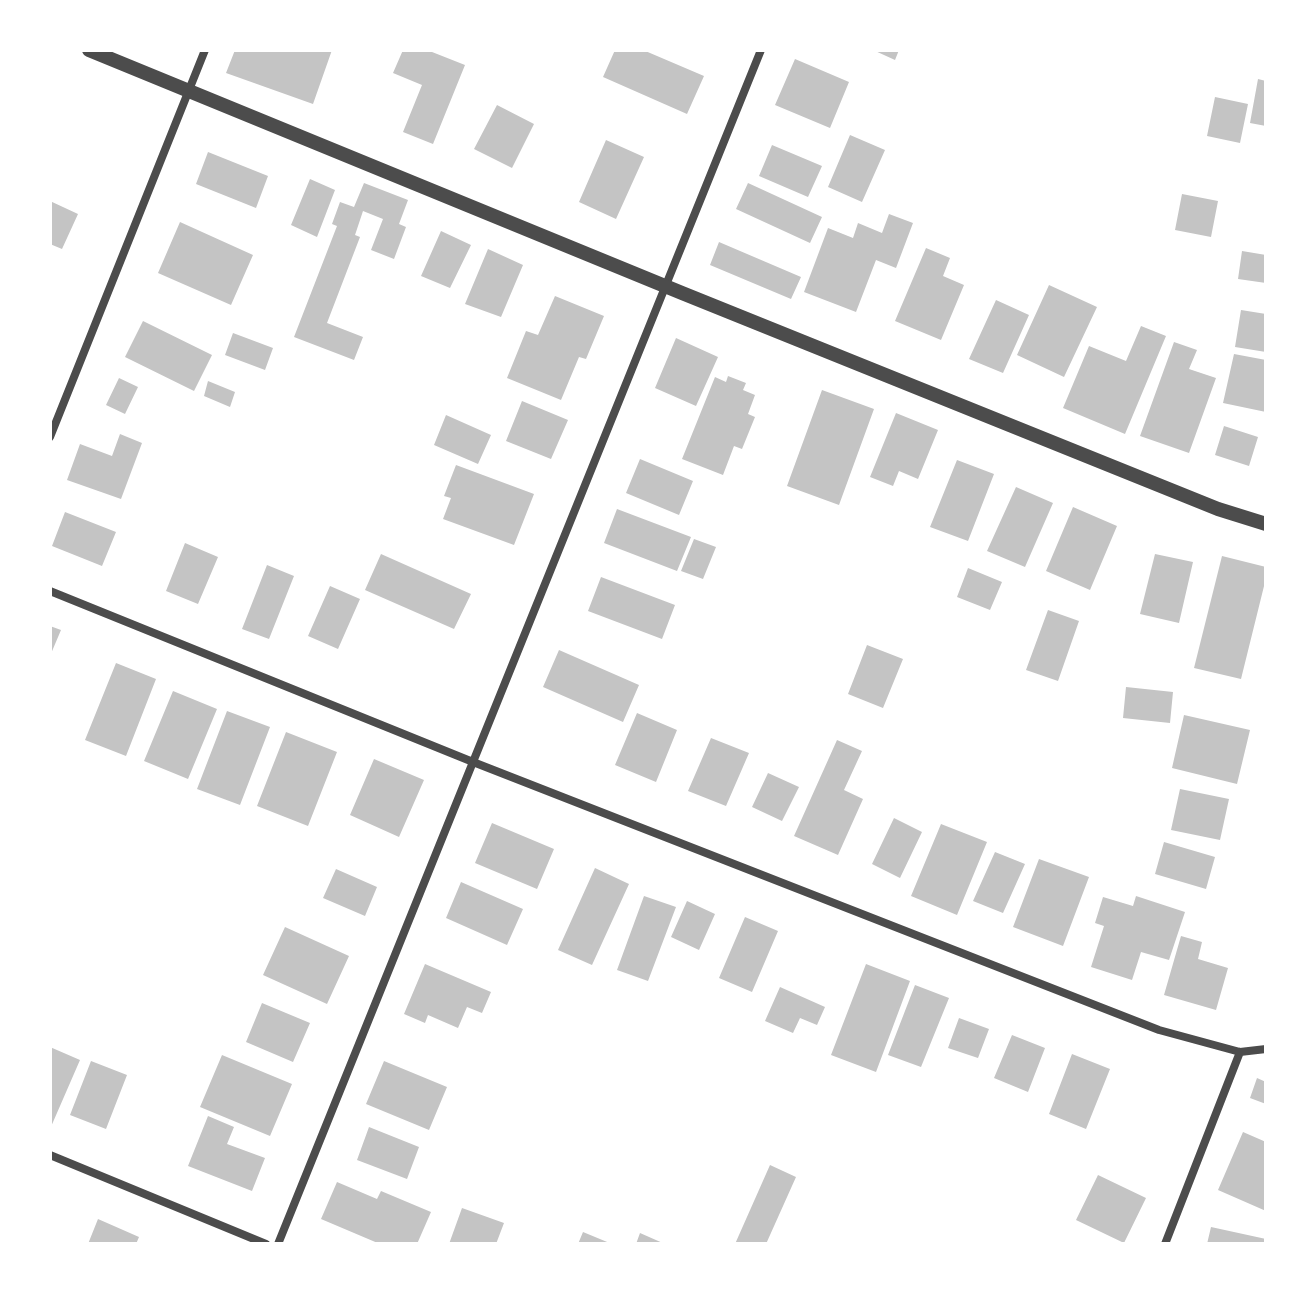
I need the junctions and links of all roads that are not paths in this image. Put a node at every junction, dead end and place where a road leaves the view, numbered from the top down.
1 (89, 50) edge
2 (205, 50) edge
3 (761, 50) edge
4 (189, 92) junction
5 (665, 286) junction
6 (50, 437) edge
7 (1266, 524) edge
8 (50, 591) edge
9 (473, 762) junction
10 (1266, 1049) edge
11 (1240, 1052) junction
12 (50, 1155) edge
13 (266, 1244) edge
14 (278, 1244) edge
15 (1165, 1244) edge

1 - 4 street
2 - 4 street
3 - 5 street
4 - 5 street
4 - 6 street
5 - 7 street
5 - 9 street
8 - 9 street
9 - 11 street
9 - 14 street
10 - 11 street
11 - 15 street
12 - 13 street

